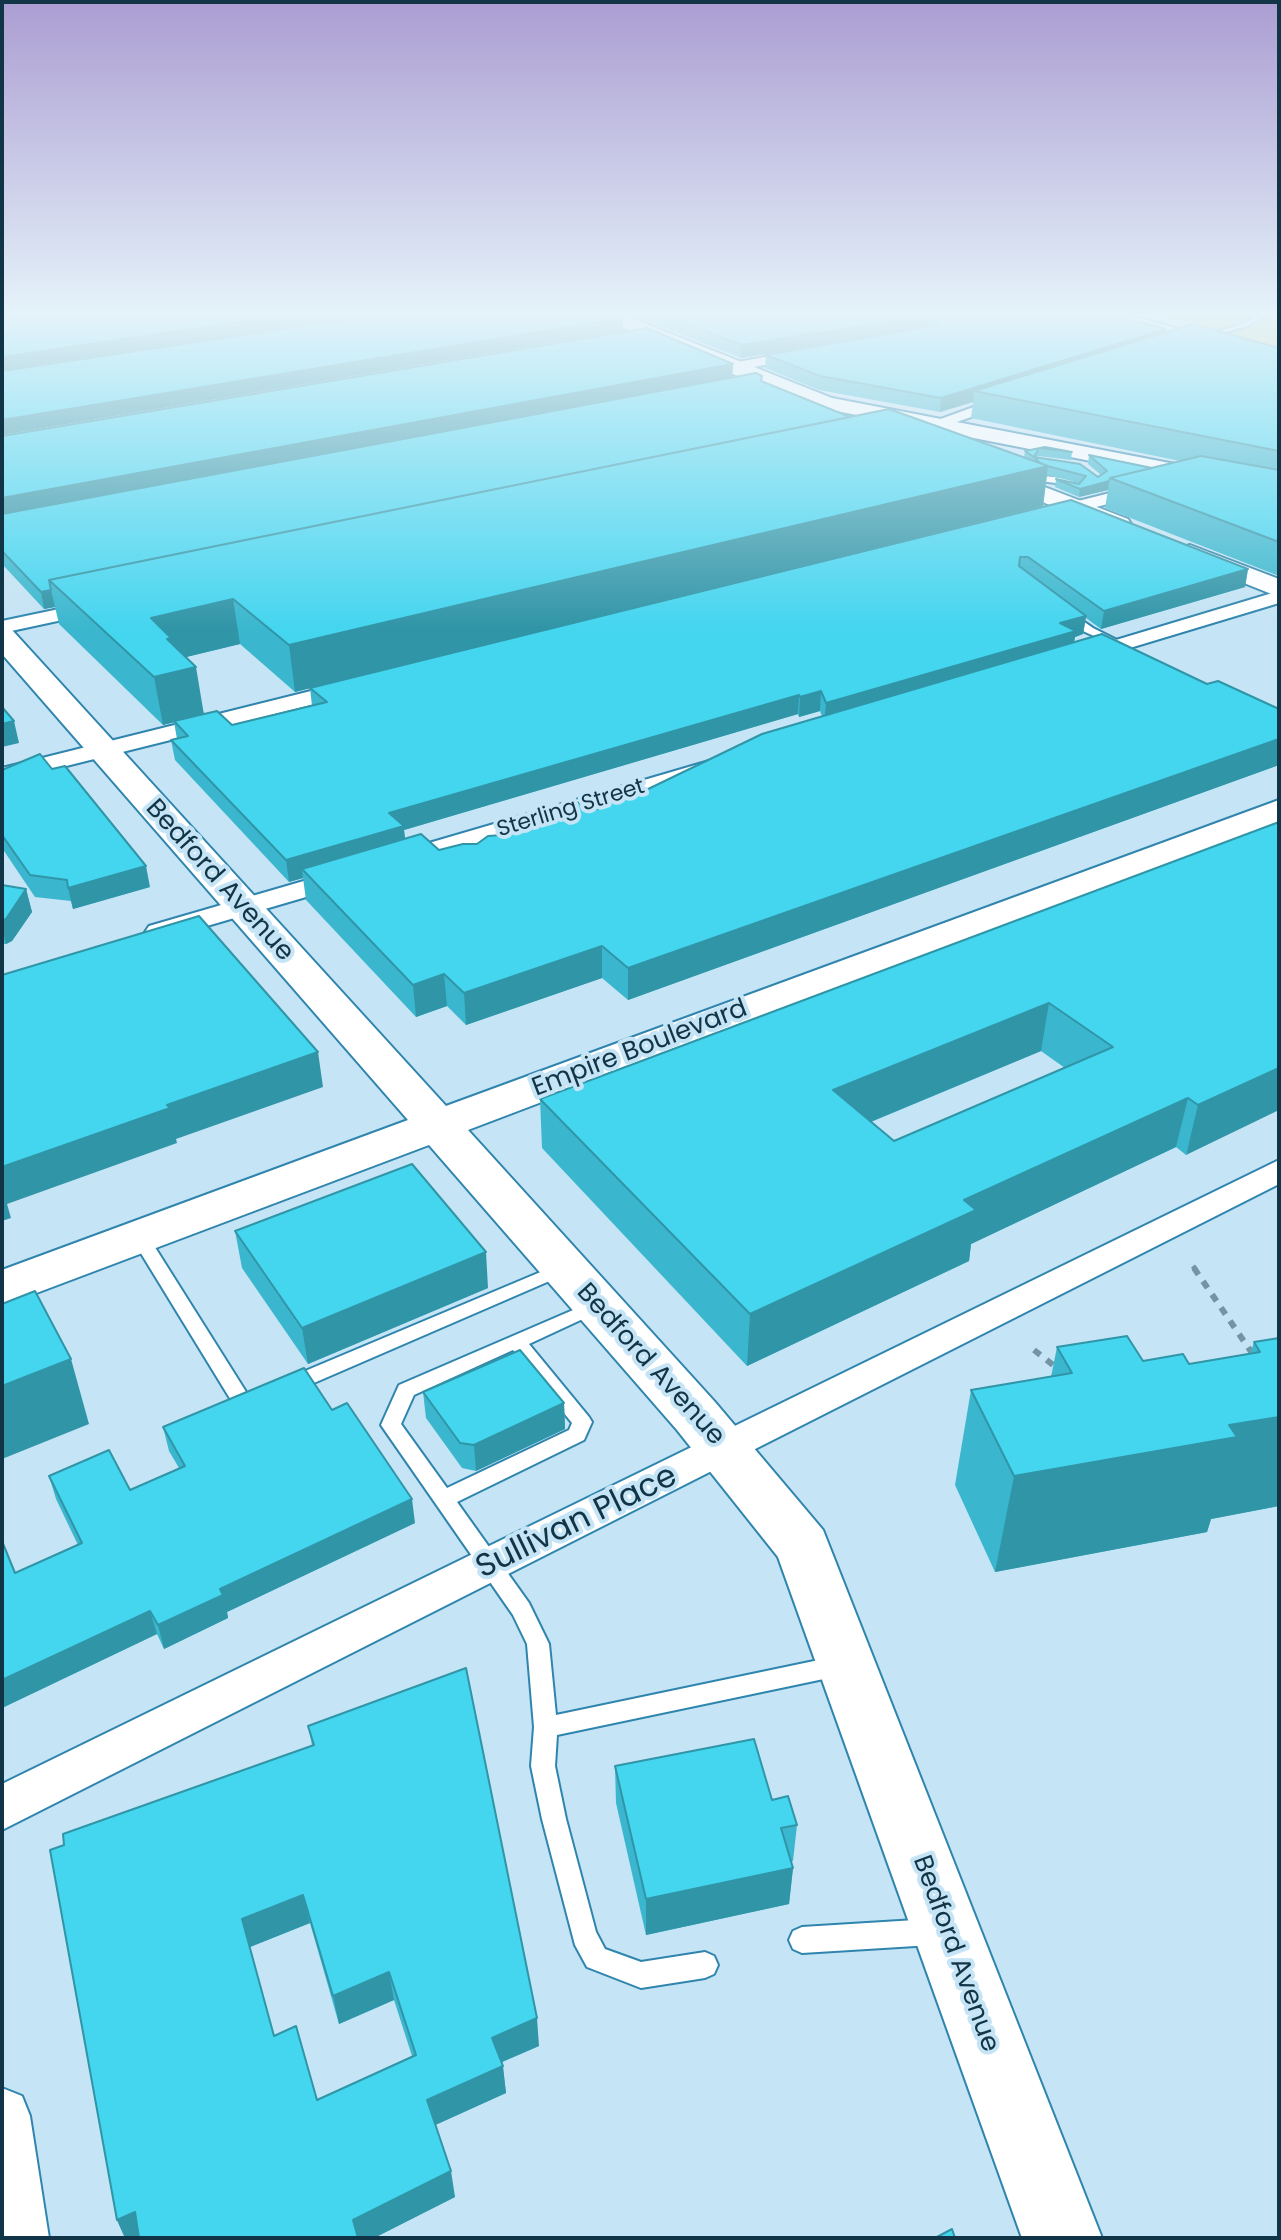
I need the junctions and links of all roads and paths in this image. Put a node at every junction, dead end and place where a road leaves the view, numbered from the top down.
1 (851, 421) edge
2 (880, 421) edge
3 (965, 421) edge
4 (930, 436) junction
5 (1109, 458) junction
6 (970, 465) edge
7 (1084, 467) edge
8 (1029, 475) junction
9 (1050, 475) edge
10 (1200, 475) junction
11 (1279, 491) edge
12 (1074, 492) junction
13 (1024, 520) edge
14 (1143, 534) edge
15 (1171, 545) edge
16 (1279, 589) edge
17 (1279, 597) edge
18 (120, 602) edge
19 (1055, 604) edge
20 (2, 627) edge
21 (2, 636) edge
22 (1121, 645) junction
23 (1066, 661) edge
24 (373, 683) edge
25 (104, 750) junction
26 (732, 761) edge
27 (2, 775) edge
28 (1278, 812) edge
29 (242, 907) junction
30 (137, 938) edge
31 (437, 1125) junction
32 (1279, 1171) edge
33 (140, 1237) junction
34 (1193, 1266) dead end
35 (580, 1287) junction
36 (2, 1289) edge
37 (516, 1341) junction
38 (1034, 1350) dead end
39 (1262, 1368) edge
40 (1063, 1373) edge
41 (724, 1449) junction
42 (444, 1499) junction
43 (490, 1565) junction
44 (847, 1664) junction
45 (546, 1727) junction
46 (2, 1808) edge
47 (947, 1931) junction
48 (802, 1940) dead end
49 (705, 1965) dead end
50 (2, 2116) edge
51 (20, 2238) edge
52 (1062, 2238) edge

1 - 4 main road
2 - 4 main road
3 - 4 street
4 - 5 main road
5 - 7 lane
5 - 10 main road
6 - 8 main road
8 - 9 lane
8 - 12 main road
10 - 11 main road
10 - 12 street
12 - 13 street
12 - 14 main road
15 - 16 main road
17 - 22 street
18 - 20 street
19 - 22 lane
21 - 25 main road, Bedford Avenue
22 - 23 street
24 - 25 street
25 - 27 street
25 - 29 main road, Bedford Avenue
26 - 29 street, Sterling Street
28 - 31 main road, Empire Boulevard
29 - 30 street, Sterling Street
29 - 31 main road, Bedford Avenue
31 - 33 main road, Empire Boulevard
31 - 35 main road, Bedford Avenue
32 - 41 street, Sullivan Place
33 - 35 lane
33 - 36 main road, Empire Boulevard
34 - 39 path
35 - 37 lane
35 - 41 main road, Bedford Avenue
37 - 42 lane
37 - 42 lane
38 - 40 path
41 - 43 street, Sullivan Place
41 - 44 main road, Bedford Avenue
42 - 43 lane
43 - 45 lane
43 - 46 street, Sullivan Place
44 - 45 lane
44 - 47 main road, Bedford Avenue
45 - 49 lane
47 - 48 lane
47 - 52 main road, Bedford Avenue
50 - 51 street

